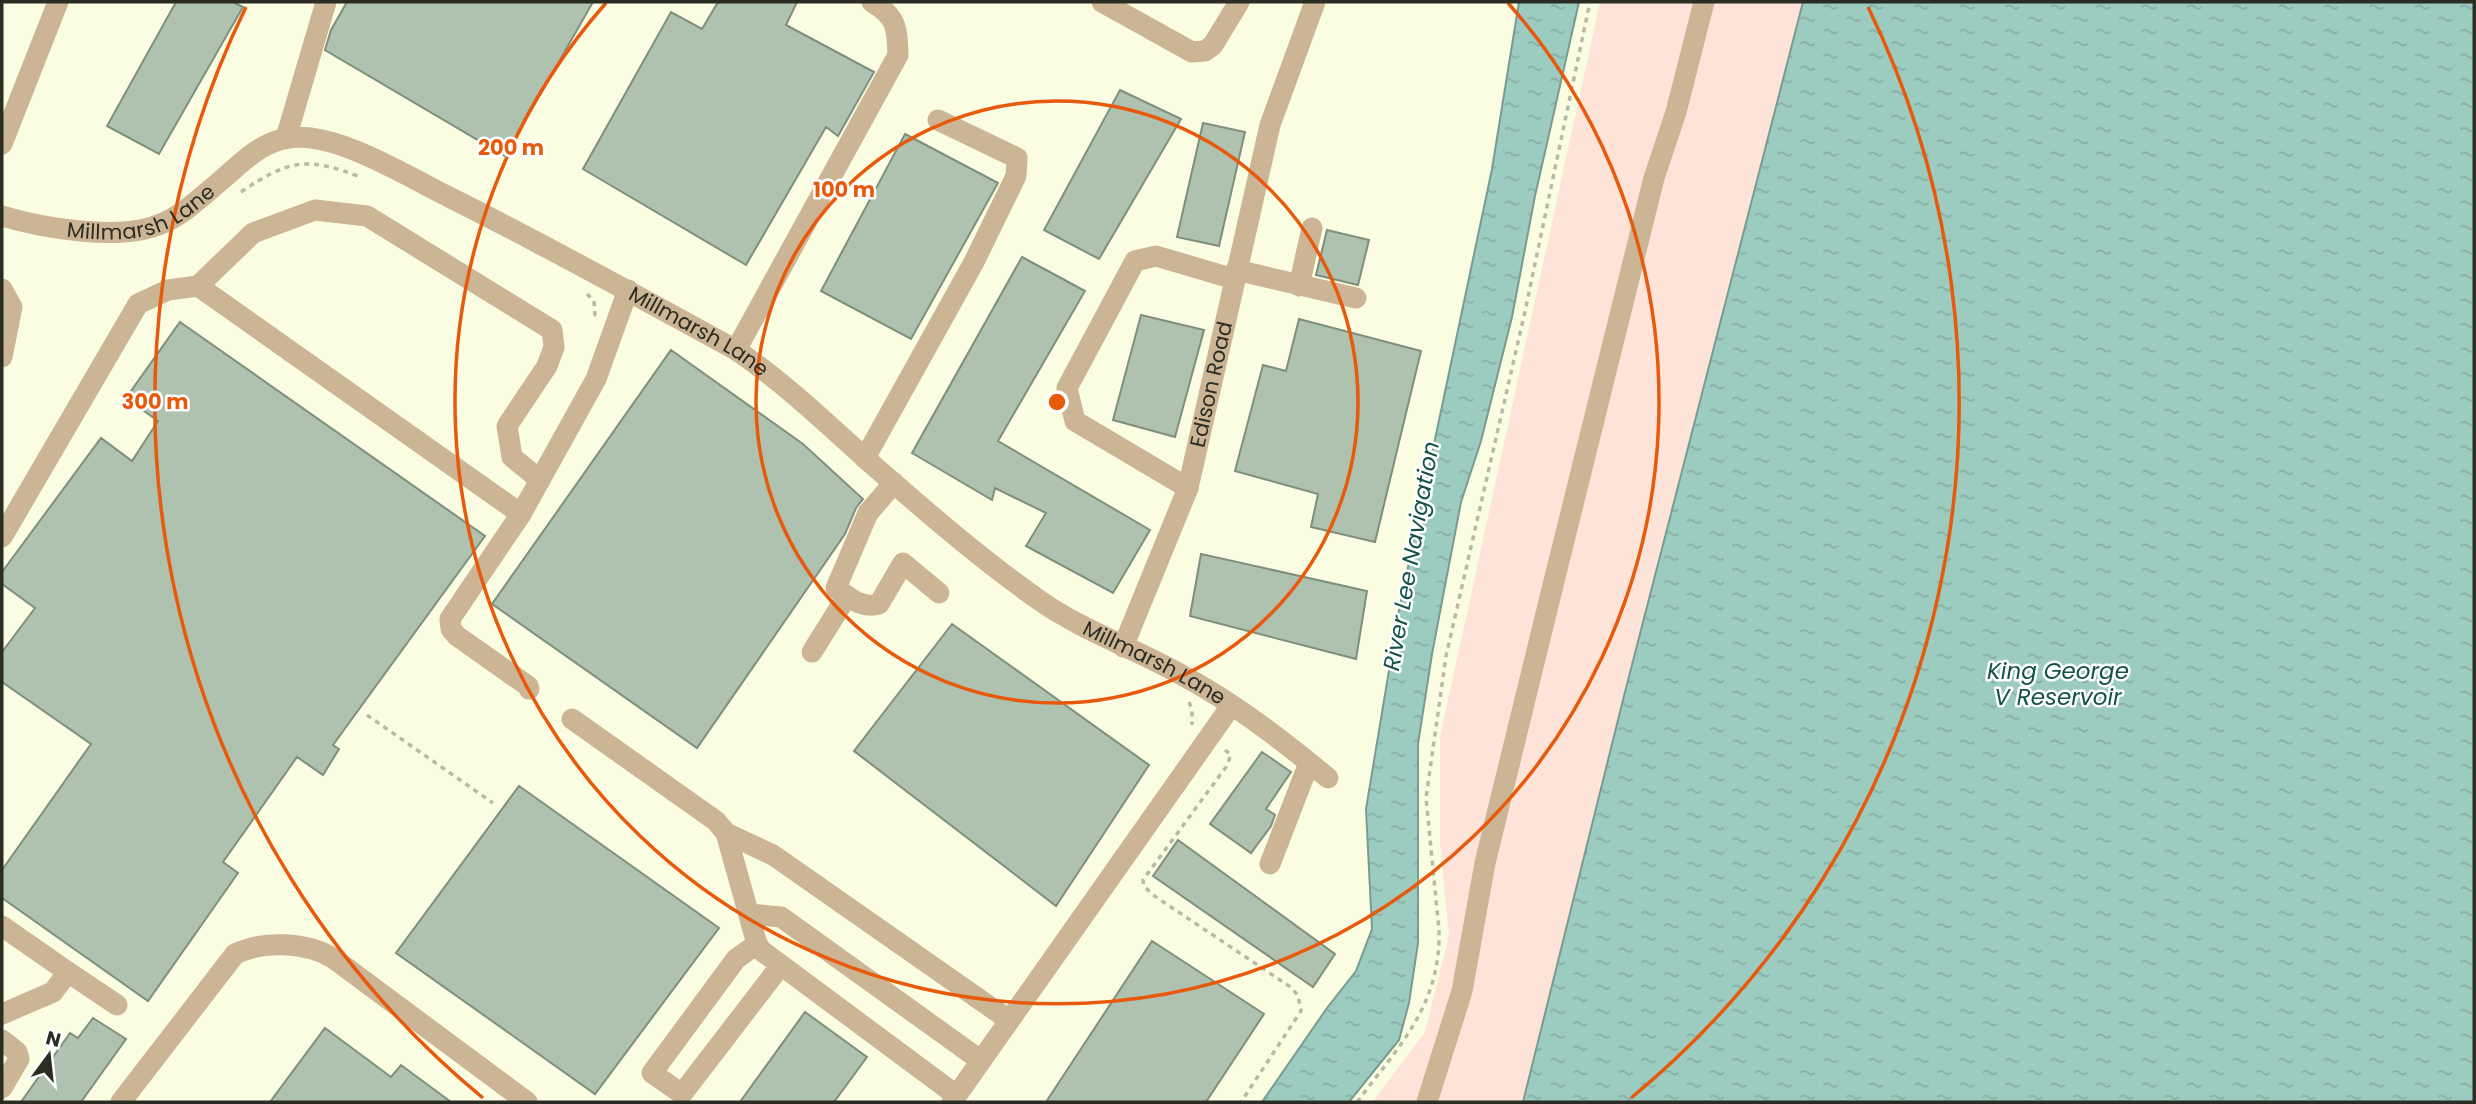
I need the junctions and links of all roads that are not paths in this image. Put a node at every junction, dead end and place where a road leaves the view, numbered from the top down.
1 (58, 2) edge
2 (326, 2) edge
3 (872, 2) edge
4 (1102, 2) edge
5 (1239, 2) edge
6 (1315, 2) edge
7 (1704, 2) edge
8 (937, 120) dead end
9 (286, 138) junction
10 (2, 144) edge
11 (2, 216) edge
12 (1312, 228) dead end
13 (1235, 275) junction
14 (198, 286) junction
15 (1298, 286) junction
16 (2, 289) edge
17 (628, 290) junction
18 (1356, 298) dead end
19 (736, 350) junction
20 (2, 357) edge
21 (865, 458) junction
22 (540, 480) junction
23 (894, 483) junction
24 (1188, 488) junction
25 (521, 514) junction
26 (2, 537) edge
27 (939, 593) dead end
28 (847, 596) junction
29 (1123, 647) junction
30 (812, 652) dead end
31 (529, 689) dead end
32 (1231, 706) junction
33 (572, 719) dead end
34 (1309, 762) junction
35 (1328, 778) dead end
36 (726, 833) junction
37 (1270, 864) dead end
38 (749, 914) junction
39 (2, 926) edge
40 (757, 944) junction
41 (781, 965) junction
42 (68, 972) junction
43 (117, 1005) dead end
44 (2, 1014) edge
45 (1009, 1020) junction
46 (2, 1040) edge
47 (980, 1060) junction
48 (2, 1088) edge
49 (954, 1099) edge
50 (121, 1102) edge
51 (527, 1102) edge
52 (1427, 1102) edge

1 - 10 street
2 - 9 street
3 - 19 street
4 - 5 street
6 - 13 street, Edison Road
7 - 52 street
8 - 21 street
9 - 11 street, Millmarsh Lane
9 - 17 street, Millmarsh Lane
12 - 15 street
13 - 15 street
13 - 24 street, Edison Road
13 - 24 street
14 - 22 street
14 - 25 street
14 - 26 street
15 - 18 street
16 - 20 street
17 - 19 street, Millmarsh Lane
17 - 22 street
19 - 21 street, Millmarsh Lane
21 - 23 street, Millmarsh Lane
22 - 25 street
23 - 28 street
23 - 29 street, Millmarsh Lane
24 - 29 street, Edison Road
25 - 31 street
27 - 28 street
28 - 30 street
29 - 32 street, Millmarsh Lane
32 - 34 street, Millmarsh Lane
32 - 45 street
33 - 36 street
34 - 35 street, Millmarsh Lane
34 - 37 street
36 - 38 street
36 - 45 street
38 - 40 street
38 - 47 street
39 - 42 street
40 - 41 street
40 - 41 street
41 - 49 street
42 - 43 street
42 - 44 street
45 - 47 street
46 - 48 street
47 - 49 street
50 - 51 street

